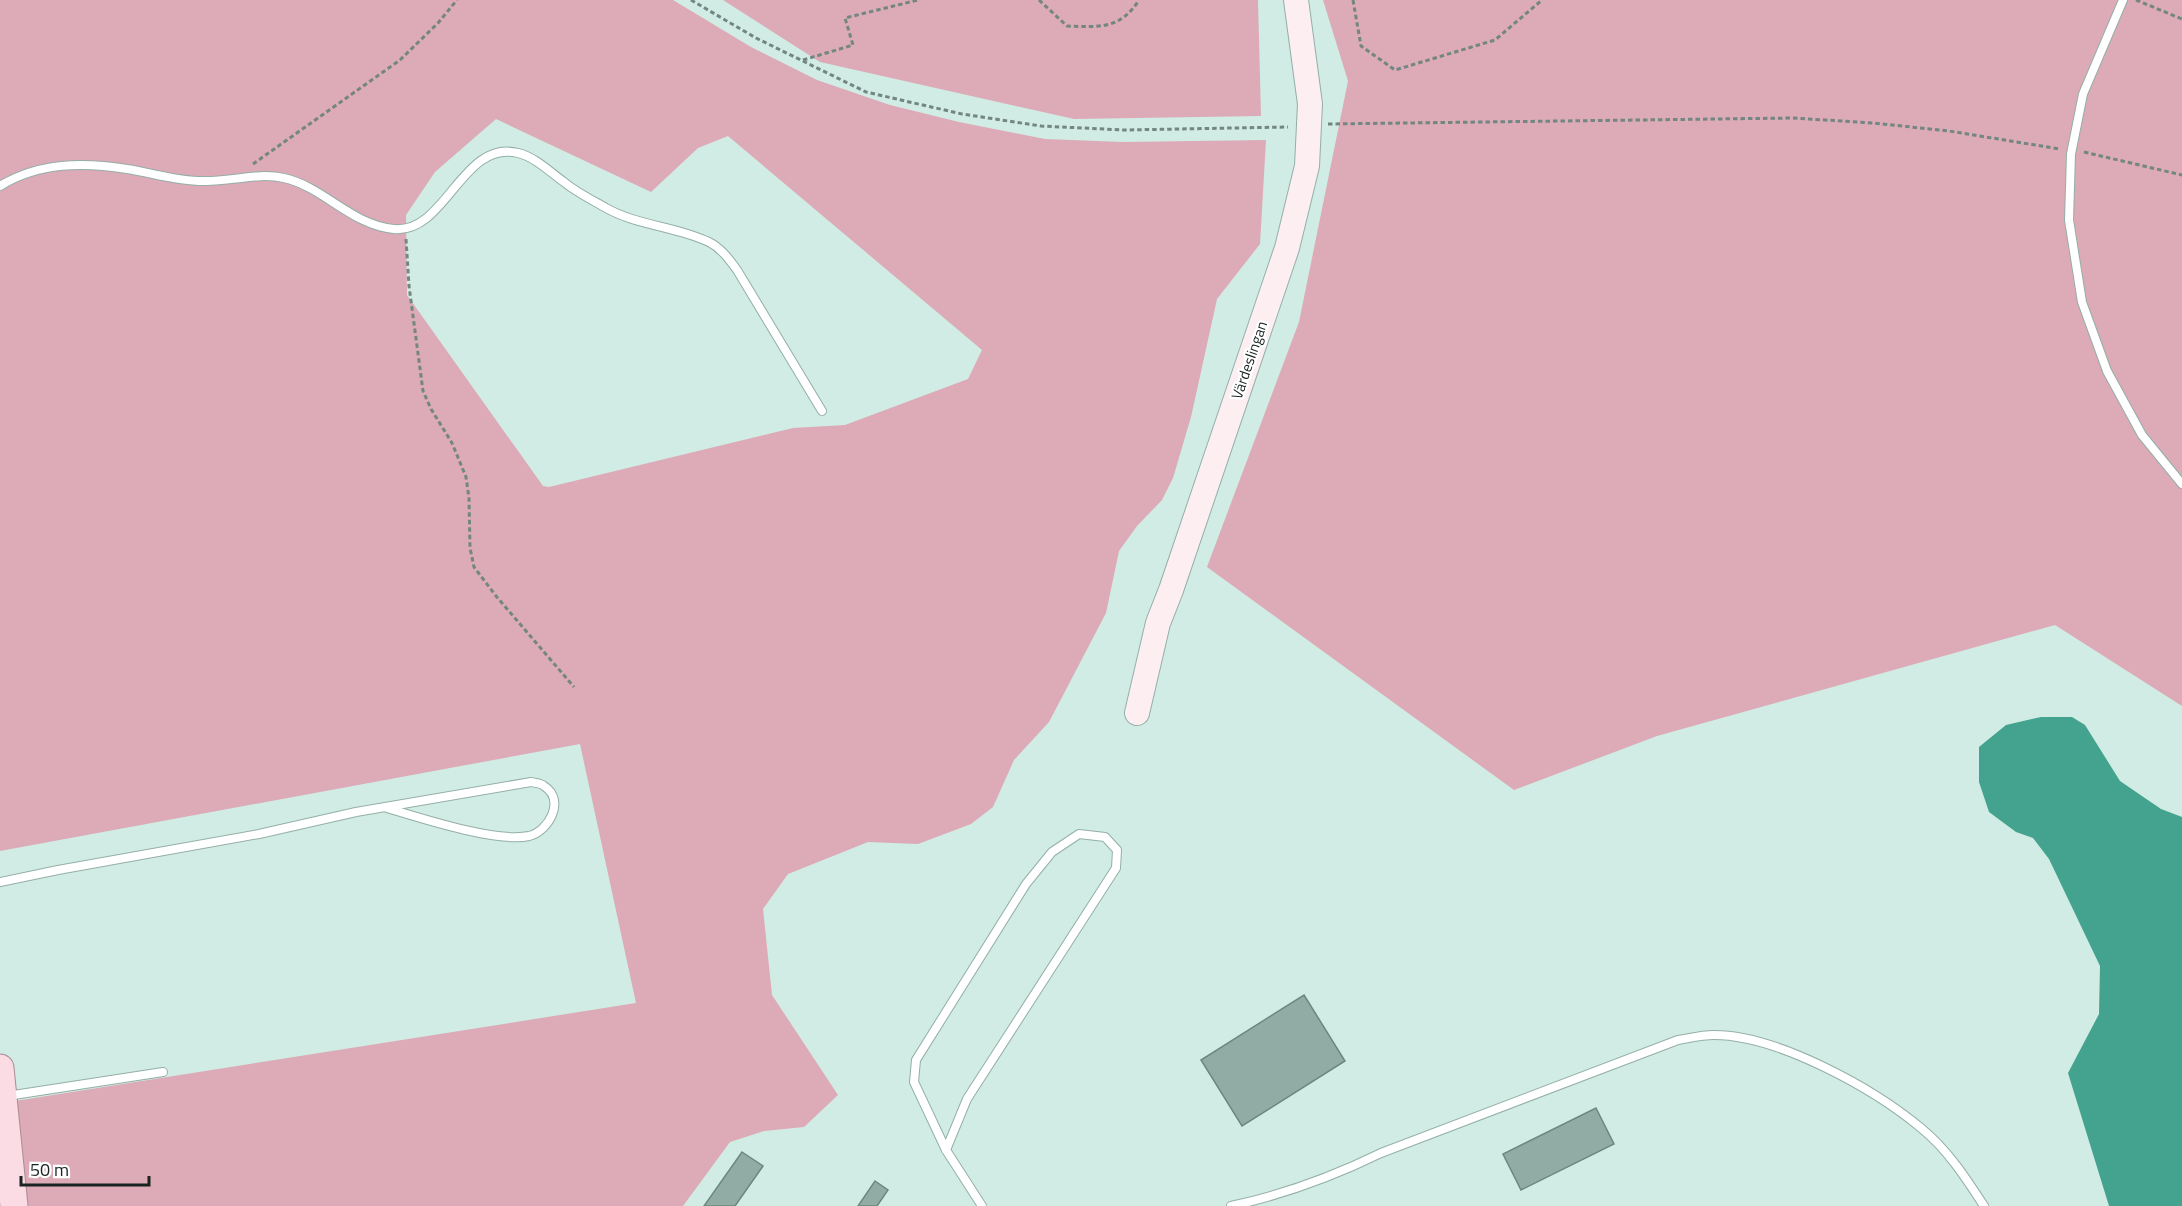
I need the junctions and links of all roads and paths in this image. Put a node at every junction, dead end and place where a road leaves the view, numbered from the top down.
1 (457, 0) edge
2 (691, 0) edge
3 (918, 0) edge
4 (1039, 0) edge
5 (1139, 0) edge
6 (1296, 0) edge
7 (1353, 0) edge
8 (1542, 0) edge
9 (2123, 0) edge
10 (2136, 0) edge
11 (2182, 19) edge
12 (801, 61) junction
13 (1309, 125) junction
14 (2072, 151) junction
15 (2182, 175) edge
16 (231, 180) junction
17 (0, 186) edge
18 (405, 228) junction
19 (822, 411) dead end
20 (2182, 484) edge
21 (574, 687) dead end
22 (1137, 713) dead end
23 (387, 808) junction
24 (0, 882) edge
25 (0, 1068) edge
26 (163, 1072) dead end
27 (3, 1096) junction
28 (946, 1150) junction
29 (14, 1206) edge
30 (982, 1206) edge
31 (1231, 1206) edge
32 (1984, 1206) edge

1 - 16 path
2 - 12 path
3 - 12 path
4 - 5 path
6 - 13 street, Värdeslingan
7 - 8 path
9 - 14 lane
10 - 11 path
12 - 13 path
13 - 14 path
13 - 22 street, Värdeslingan
14 - 15 path
14 - 20 lane
16 - 17 lane
16 - 18 lane
18 - 19 lane
18 - 21 path
23 - 23 lane
23 - 24 lane
25 - 27 main road
26 - 27 lane
27 - 29 main road
28 - 28 lane
28 - 30 lane
31 - 32 lane

